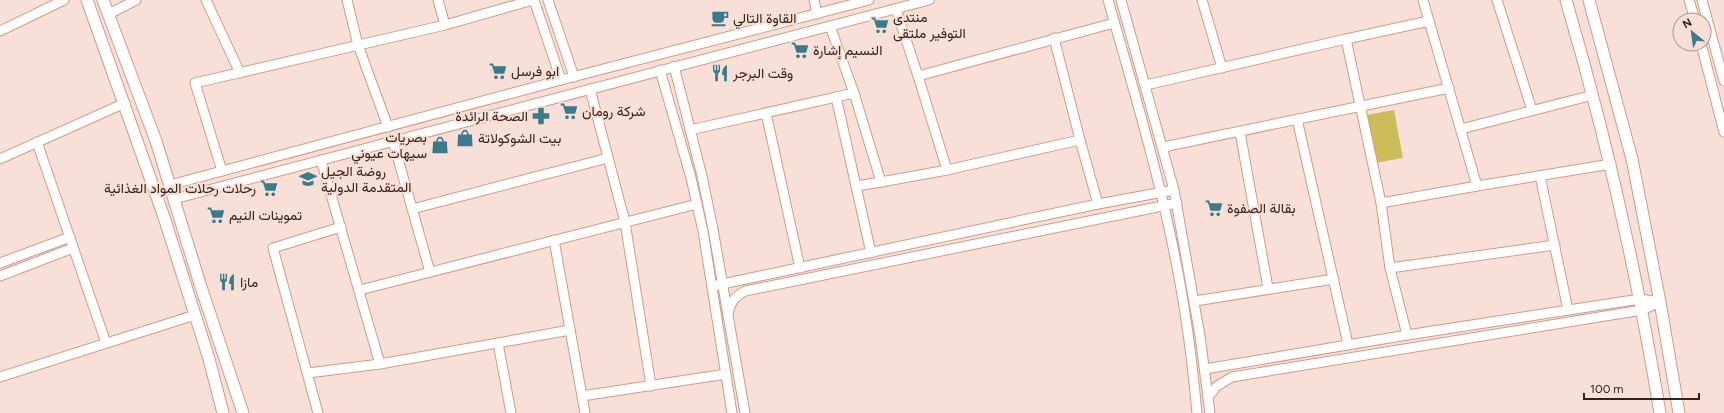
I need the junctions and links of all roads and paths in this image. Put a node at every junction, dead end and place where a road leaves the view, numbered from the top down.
1 (64, 0) edge
2 (87, 0) edge
3 (103, 0) edge
4 (136, 0) edge
5 (206, 0) edge
6 (346, 0) edge
7 (438, 0) edge
8 (533, 0) edge
9 (548, 0) edge
10 (814, 0) edge
11 (830, 0) edge
12 (869, 0) edge
13 (929, 0) edge
14 (1108, 0) edge
15 (1121, 0) edge
16 (1423, 0) edge
17 (1497, 0) edge
18 (1566, 0) edge
19 (1589, 0) edge
20 (1689, 0) edge
21 (1702, 0) edge
22 (1205, 1) edge
23 (833, 9) junction
24 (896, 9) junction
25 (1693, 12) edge
26 (109, 14) junction
27 (817, 14) junction
28 (1429, 21) junction
29 (1114, 23) junction
30 (445, 25) junction
31 (830, 26) junction
32 (0, 30) edge
33 (1054, 38) junction
34 (1346, 39) junction
35 (358, 45) junction
36 (1703, 52) edge
37 (674, 66) junction
38 (1222, 68) junction
39 (660, 70) junction
40 (240, 72) junction
41 (918, 76) junction
42 (574, 77) junction
43 (561, 80) junction
44 (1724, 82) edge
45 (1146, 85) junction
46 (1449, 88) junction
47 (590, 89) junction
48 (854, 93) junction
49 (1593, 95) junction
50 (836, 97) junction
51 (125, 103) junction
52 (1360, 107) junction
53 (1532, 110) junction
54 (766, 113) junction
55 (1297, 119) junction
56 (388, 127) junction
57 (1461, 129) junction
58 (690, 130) junction
59 (1240, 132) junction
60 (1724, 132) edge
61 (1080, 140) junction
62 (393, 141) junction
63 (37, 142) junction
64 (1163, 147) junction
65 (608, 158) junction
66 (0, 159) edge
67 (321, 160) junction
68 (1611, 164) junction
69 (947, 170) junction
70 (222, 171) junction
71 (1540, 176) junction
72 (881, 182) junction
73 (170, 185) junction
74 (856, 186) junction
75 (1477, 186) junction
76 (1174, 190) junction
77 (1160, 193) junction
78 (174, 199) junction
79 (1380, 202) junction
80 (697, 204) junction
81 (1098, 204) junction
82 (1177, 204) junction
83 (1163, 206) junction
84 (412, 209) junction
85 (626, 222) junction
86 (341, 227) junction
87 (70, 237) junction
88 (554, 240) junction
89 (1555, 245) junction
90 (73, 248) junction
91 (871, 253) junction
92 (0, 263) edge
93 (800, 268) junction
94 (1390, 268) junction
95 (430, 272) junction
96 (0, 276) edge
97 (1334, 279) junction
98 (723, 284) junction
99 (713, 286) junction
100 (1268, 288) junction
101 (360, 290) junction
102 (1640, 299) junction
103 (1195, 301) junction
104 (1660, 302) junction
105 (1568, 310) junction
106 (1642, 310) junction
107 (728, 313) junction
108 (195, 315) junction
109 (570, 330) junction
110 (1407, 335) junction
111 (498, 343) junction
112 (106, 344) junction
113 (1348, 344) junction
114 (380, 364) junction
115 (1205, 369) junction
116 (308, 373) junction
117 (726, 374) junction
118 (0, 377) edge
119 (651, 386) junction
120 (582, 396) junction
121 (1208, 398) junction
122 (223, 413) edge
123 (243, 413) edge
124 (318, 413) edge
125 (510, 413) edge
126 (585, 413) edge
127 (732, 413) edge
128 (745, 413) edge
129 (1197, 413) edge
130 (1210, 413) edge
131 (1660, 413) edge
132 (1679, 413) edge

1 - 32 street
2 - 51 main road
3 - 26 main road
4 - 26 street
5 - 40 street
6 - 35 street
7 - 30 street
8 - 30 street
8 - 43 street
9 - 42 street
10 - 27 street
11 - 23 street
12 - 23 street
13 - 24 street
14 - 29 street
15 - 45 street
16 - 28 street
17 - 53 street
18 - 49 main road
19 - 104 main road
20 - 25 street
21 - 44 street
22 - 38 street
23 - 27 street
24 - 31 street
24 - 41 street
26 - 73 main road
27 - 42 street
28 - 34 street
28 - 46 street
29 - 33 street
29 - 77 street
30 - 35 street
31 - 37 street
31 - 48 street
33 - 41 street
33 - 61 street
34 - 38 street
34 - 52 street
35 - 40 street
35 - 56 street
36 - 60 street
37 - 39 street
37 - 58 street
38 - 45 street
39 - 47 street
39 - 80 street
40 - 70 street
41 - 69 street
42 - 43 street
43 - 56 street
45 - 64 street
46 - 52 street
46 - 57 street
47 - 62 street
47 - 65 street
48 - 50 street
48 - 72 street
49 - 53 street
49 - 68 main road
50 - 54 street
50 - 74 street
51 - 63 street
51 - 108 main road
52 - 55 street
52 - 79 street
53 - 57 street
54 - 58 street
54 - 93 street
55 - 59 street
55 - 97 street
56 - 70 street
57 - 75 street
58 - 98 street
59 - 64 street
59 - 100 street
61 - 69 street
61 - 81 street
62 - 67 street
62 - 84 street
63 - 66 street
63 - 87 street
64 - 76 street
65 - 84 street
65 - 85 street
67 - 78 street
67 - 86 street
68 - 71 street
68 - 102 main road
69 - 72 street
70 - 73 street
71 - 75 street
71 - 89 street
72 - 74 street
73 - 78 main road
74 - 91 street
75 - 79 street
76 - 77 street
76 - 82 street
77 - 81 street
77 - 83 street
78 - 123 main road
79 - 94 street
80 - 85 street
80 - 99 street
81 - 91 street
82 - 83 street
82 - 103 street
83 - 107 street
83 - 129 street
84 - 95 street
85 - 88 street
85 - 119 street
86 - 101 street
86 - 116 street
87 - 90 street
87 - 92 street
88 - 95 street
88 - 109 street
89 - 94 street
89 - 105 street
90 - 96 street
90 - 112 street
91 - 93 street
93 - 98 street
94 - 110 street
95 - 101 street
97 - 100 street
97 - 113 street
98 - 99 street
98 - 107 street
99 - 117 street
100 - 103 street
101 - 114 street
102 - 104 street
102 - 105 street
102 - 106 main road
103 - 115 street
104 - 106 street
104 - 132 main road
105 - 110 street
106 - 121 street
106 - 131 main road
107 - 128 street
108 - 112 street
108 - 122 main road
109 - 111 street
109 - 120 street
110 - 113 street
111 - 114 street
111 - 125 street
112 - 118 street
113 - 115 street
114 - 116 street
115 - 121 street
116 - 124 street
117 - 119 street
117 - 127 street
119 - 120 street
120 - 126 street
121 - 130 street

